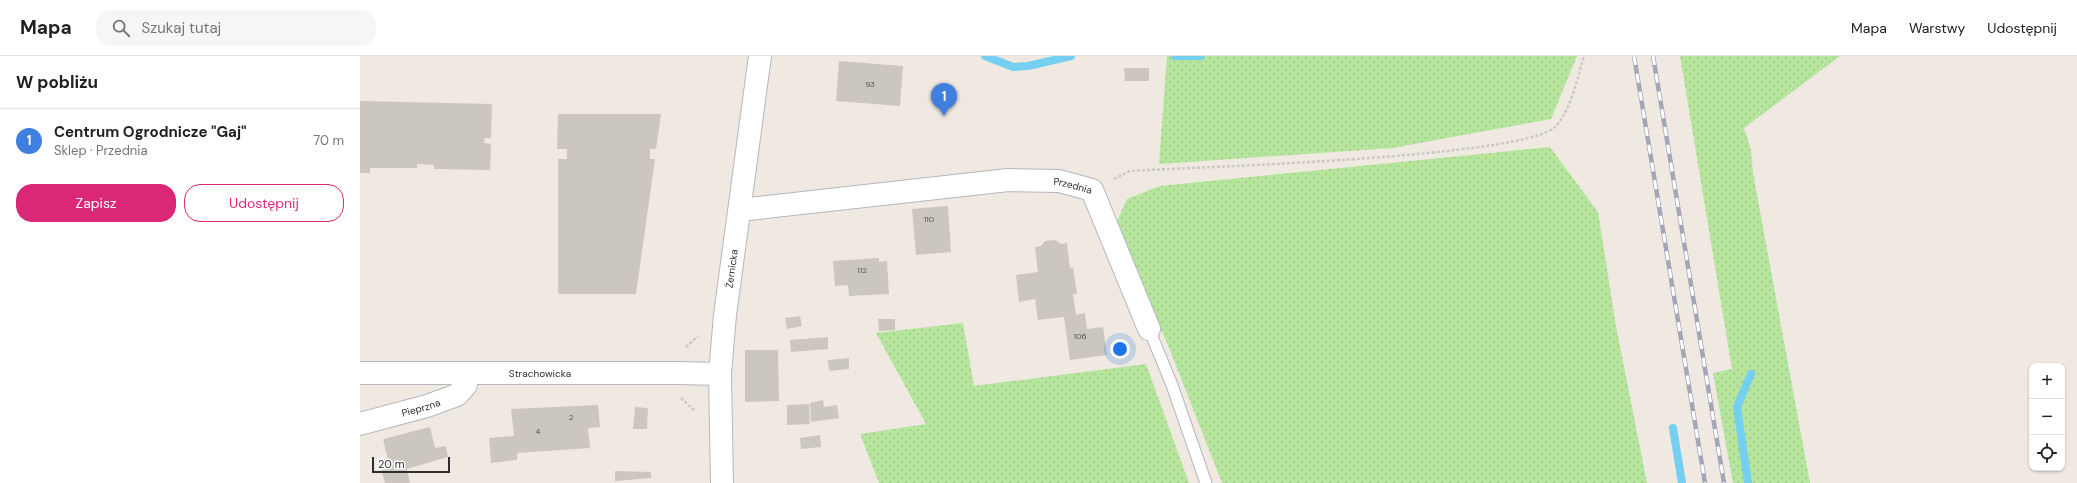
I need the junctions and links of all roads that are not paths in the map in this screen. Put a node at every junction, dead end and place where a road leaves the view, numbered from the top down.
1 (760, 56) edge
2 (740, 210) junction
3 (1149, 330) joint
4 (360, 373) edge
5 (466, 374) junction
6 (720, 374) junction
7 (360, 424) edge
8 (722, 483) edge
9 (1206, 483) edge

1 - 2 street, Żernicka
2 - 3 street, Przednia
2 - 6 street, Żernicka
3 - 9 lane, Przednia
4 - 5 street, Strachowicka
5 - 6 street, Strachowicka
5 - 7 street, Pieprzna
6 - 8 street, Żernicka

